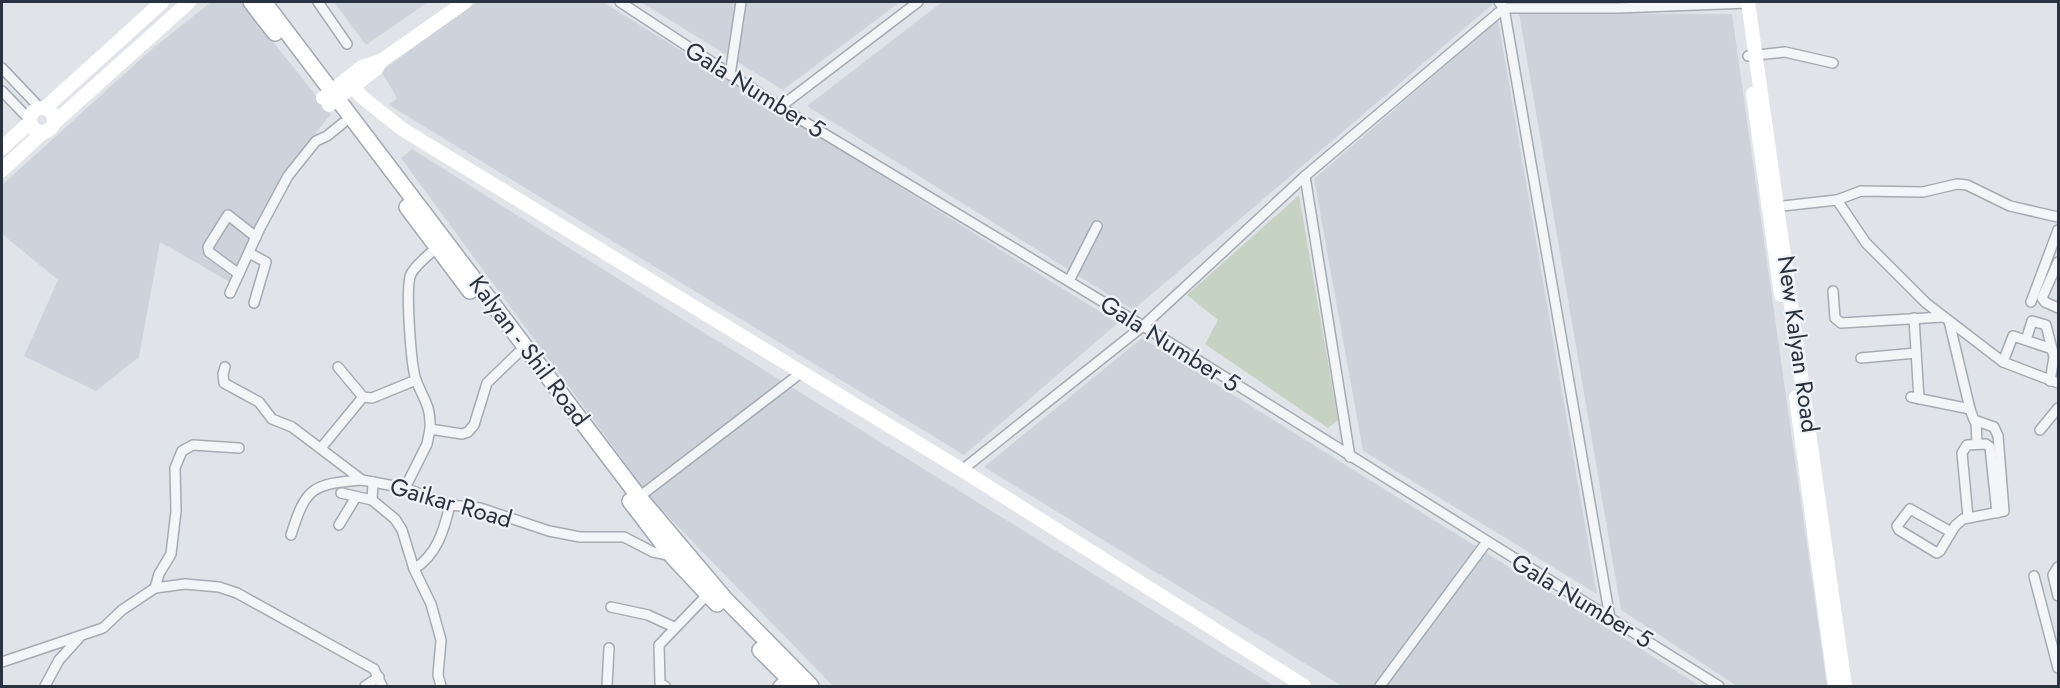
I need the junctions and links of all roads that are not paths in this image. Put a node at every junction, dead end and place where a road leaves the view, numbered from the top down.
1 (162, 2) edge
2 (189, 2) edge
3 (251, 2) edge
4 (264, 2) edge
5 (318, 2) edge
6 (465, 2) edge
7 (620, 2) edge
8 (741, 2) edge
9 (918, 2) edge
10 (1745, 2) edge
11 (1501, 5) edge
12 (1618, 5) edge
13 (132, 29) junction
14 (144, 42) junction
15 (348, 44) dead end
16 (1752, 56) junction
17 (1833, 63) dead end
18 (2, 68) edge
19 (730, 75) junction
20 (350, 83) junction
21 (2, 91) edge
22 (330, 99) junction
23 (780, 107) junction
24 (42, 108) junction
25 (29, 121) junction
26 (54, 123) junction
27 (343, 123) junction
28 (42, 133) junction
29 (2, 148) edge
30 (2, 170) edge
31 (1305, 176) junction
32 (1837, 200) junction
33 (1774, 207) junction
34 (2058, 217) edge
35 (1097, 226) dead end
36 (2058, 230) edge
37 (256, 237) junction
38 (437, 247) junction
39 (249, 253) junction
40 (2058, 262) edge
41 (239, 273) junction
42 (1069, 281) junction
43 (1833, 291) dead end
44 (230, 293) dead end
45 (254, 303) dead end
46 (2031, 303) dead end
47 (2058, 308) edge
48 (493, 312) junction
49 (1914, 318) junction
50 (1946, 319) junction
51 (1143, 326) junction
52 (2026, 340) junction
53 (2052, 349) junction
54 (518, 353) junction
55 (1916, 353) junction
56 (1861, 357) dead end
57 (2003, 362) junction
58 (338, 367) dead end
59 (225, 368) dead end
60 (802, 372) junction
61 (416, 380) junction
62 (2054, 382) edge
63 (363, 397) junction
64 (2058, 408) edge
65 (1970, 409) junction
66 (1976, 421) junction
67 (1805, 424) junction
68 (430, 429) junction
69 (2040, 430) dead end
70 (1977, 444) junction
71 (239, 448) dead end
72 (321, 448) junction
73 (1350, 457) junction
74 (962, 470) junction
75 (362, 480) junction
76 (373, 482) junction
77 (405, 488) junction
78 (340, 493) dead end
79 (356, 497) junction
80 (639, 497) junction
81 (372, 500) junction
82 (450, 505) junction
83 (1997, 513) junction
84 (1968, 517) junction
85 (339, 525) dead end
86 (1951, 532) junction
87 (291, 535) dead end
88 (1486, 543) junction
89 (677, 552) junction
90 (2058, 567) edge
91 (414, 569) junction
92 (2034, 576) dead end
93 (155, 588) junction
94 (708, 594) junction
95 (2058, 596) edge
96 (611, 607) dead end
97 (1610, 618) junction
98 (674, 627) junction
99 (81, 637) junction
100 (609, 648) dead end
101 (2, 662) edge
102 (2058, 668) edge
103 (379, 678) edge
104 (787, 683) edge
105 (440, 685) edge
106 (45, 687) edge
107 (366, 687) edge
108 (607, 687) edge
109 (665, 687) edge
110 (811, 687) edge
111 (1305, 687) edge
112 (1380, 687) edge
113 (1719, 687) edge
114 (1835, 687) edge
115 (1845, 687) edge

1 - 13 street
2 - 14 street
3 - 22 main road, Kalyan - Shil Road
4 - 22 main road, Kalyan - Shil Road
5 - 15 street
6 - 20 street
7 - 19 street, Gala Number 5
8 - 19 street
9 - 23 street
10 - 12 street
10 - 16 street
11 - 12 street
11 - 31 street
11 - 97 street
13 - 14 street
13 - 24 street
14 - 26 street
16 - 17 street
16 - 33 street
18 - 24 street
19 - 23 street, Gala Number 5
20 - 22 street
20 - 60 street
21 - 25 street
22 - 27 main road, Kalyan - Shil Road
22 - 48 main road, Kalyan - Shil Road
23 - 42 street, Gala Number 5
24 - 25 street
24 - 26 street
25 - 28 street
25 - 29 street
26 - 28 street
27 - 37 street
27 - 38 main road, Kalyan - Shil Road
28 - 30 street
31 - 51 street
31 - 73 street
32 - 33 street
32 - 34 street
32 - 50 street
33 - 67 street
35 - 42 street
36 - 46 street
37 - 39 street
37 - 41 street
38 - 48 main road, Kalyan - Shil Road
38 - 61 street
39 - 41 street
39 - 45 street
40 - 47 street
41 - 44 street
42 - 51 street, Gala Number 5
43 - 49 street
48 - 54 main road, Kalyan - Shil Road
48 - 80 main road, Kalyan - Shil Road
49 - 50 street
49 - 55 street
50 - 57 street
50 - 65 street
51 - 73 street, Gala Number 5
51 - 74 street
52 - 53 street
52 - 53 street
52 - 57 street
53 - 62 street
54 - 68 street
54 - 89 main road, Kalyan - Shil Road
55 - 56 street
55 - 65 street
57 - 62 street
58 - 63 street
59 - 72 street
60 - 74 street
60 - 80 street
61 - 63 street
61 - 68 street
63 - 72 street
64 - 69 street
65 - 66 street
66 - 70 street
66 - 83 street
67 - 114 street
67 - 115 street, New Kalyan Road
68 - 77 street
70 - 83 street
70 - 84 street
71 - 93 street
72 - 75 street
73 - 88 street, Gala Number 5
74 - 111 street
75 - 76 street
75 - 87 street
76 - 77 street, Gaikar Road
76 - 81 street, Gaikar Road
77 - 82 street, Gaikar Road
78 - 79 street
79 - 81 street
79 - 85 street
80 - 89 main road, Kalyan - Shil Road
81 - 91 street, Gaikar Road
82 - 89 street, Gaikar Road
82 - 91 street
83 - 84 street
84 - 86 street
86 - 86 street
88 - 97 street, Gala Number 5
88 - 112 street
89 - 94 main road, Kalyan - Shil Road
89 - 110 main road, Kalyan - Shil Road
90 - 95 street
91 - 105 street, Gaikar Road
92 - 102 street
93 - 99 street
93 - 103 street
94 - 98 street
94 - 104 main road, Kalyan - Shil Road
96 - 98 street
97 - 113 street, Gala Number 5
98 - 109 street
99 - 101 street
99 - 106 street
100 - 108 street
103 - 107 street

